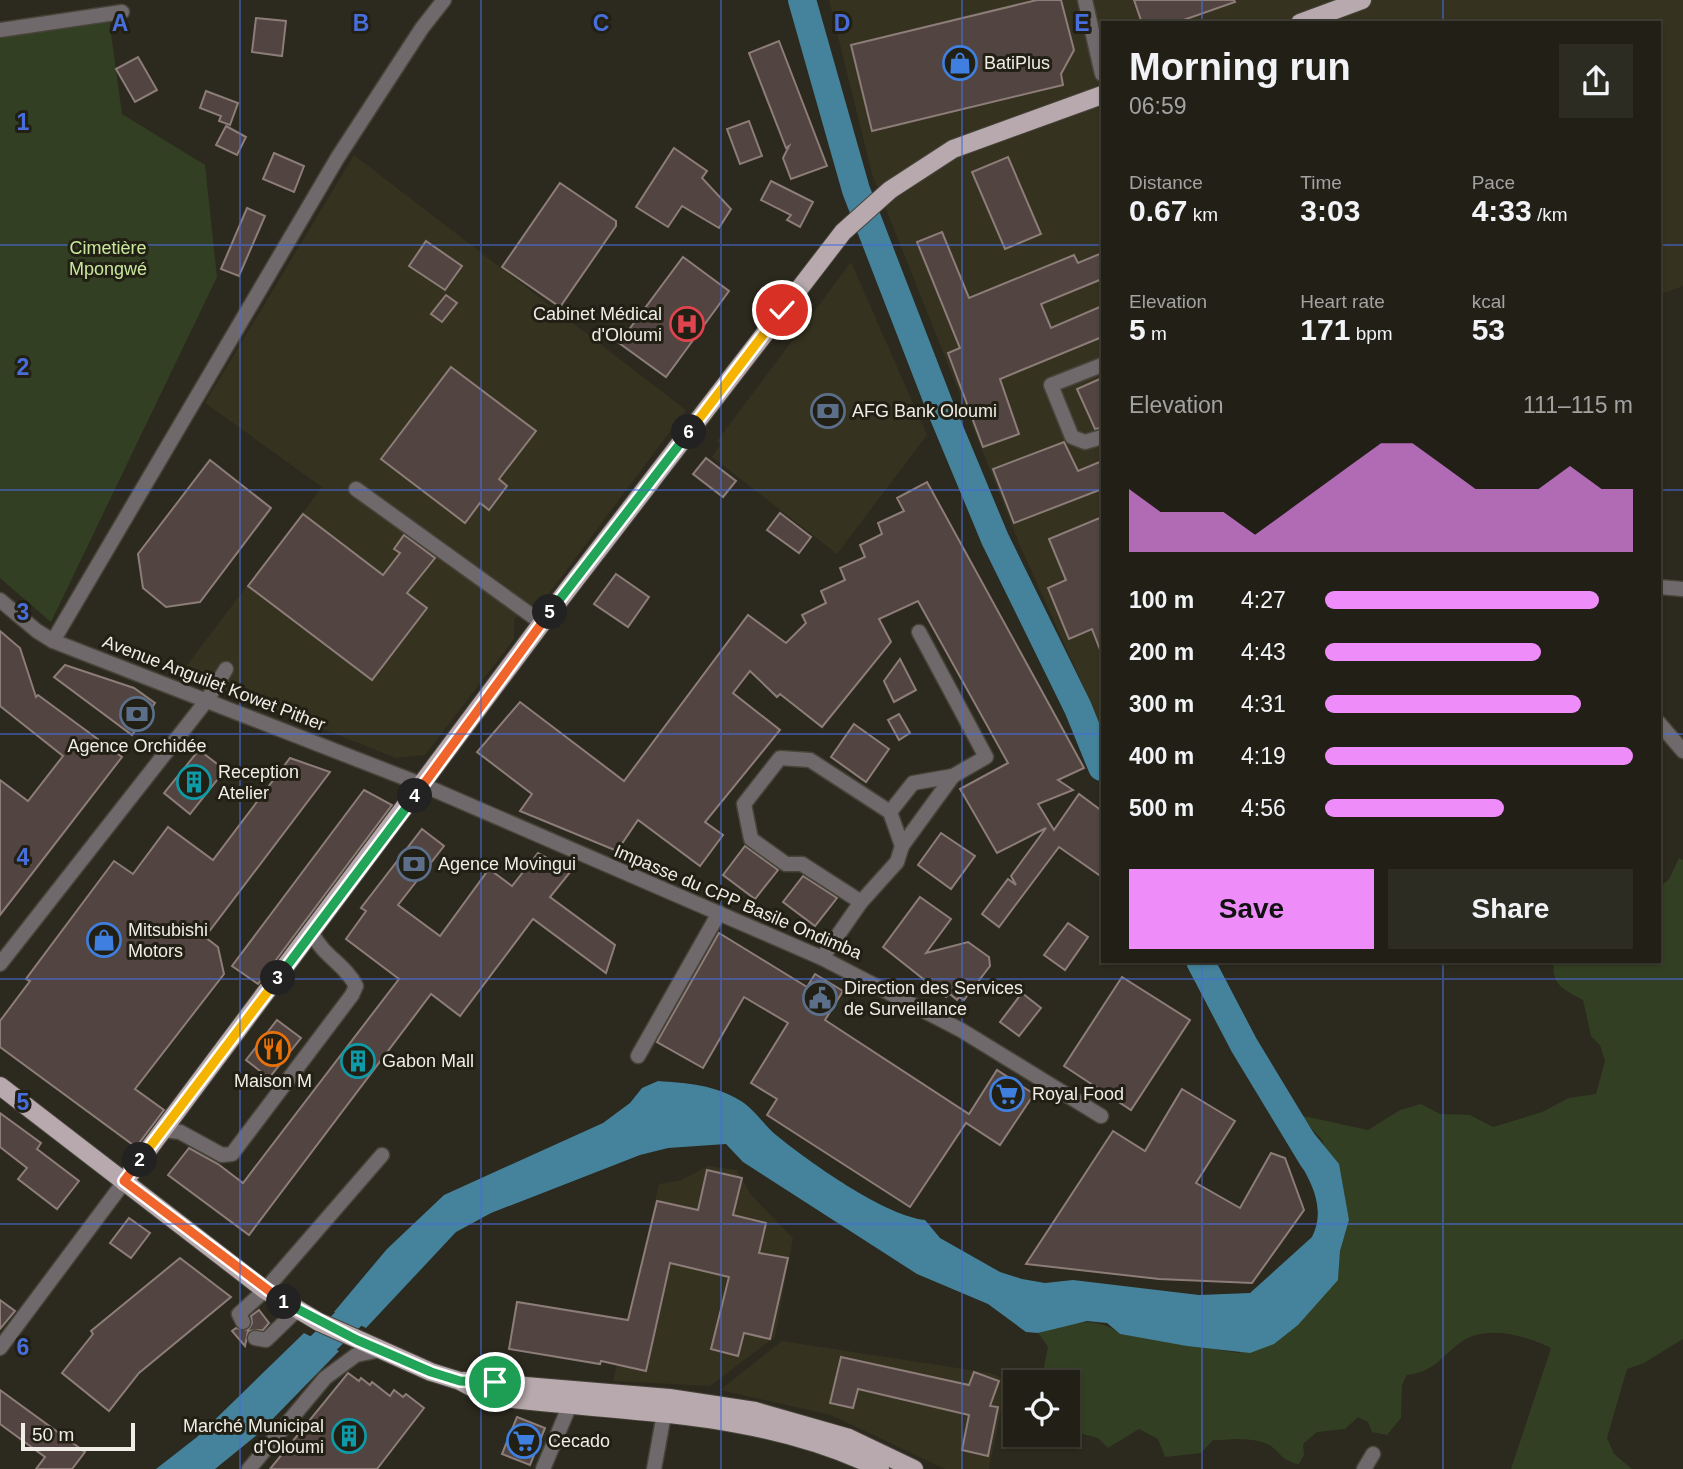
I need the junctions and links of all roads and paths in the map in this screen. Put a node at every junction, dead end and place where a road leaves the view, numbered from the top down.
1 (444, 0) edge
2 (1085, 0) edge
3 (1362, 0) edge
4 (122, 12) dead end
5 (1305, 21) edge
6 (0, 30) edge
7 (1101, 70) edge
8 (1101, 95) edge
9 (1101, 365) edge
10 (1101, 438) edge
11 (356, 489) dead end
12 (1661, 589) edge
13 (1683, 589) edge
14 (0, 600) edge
15 (542, 623) junction
16 (919, 632) dead end
17 (53, 641) junction
18 (226, 669) dead end
19 (207, 700) junction
20 (1661, 725) edge
21 (1683, 751) edge
22 (953, 776) junction
23 (423, 785) junction
24 (890, 812) junction
25 (902, 846) junction
26 (861, 902) junction
27 (719, 913) junction
28 (312, 933) junction
29 (822, 958) junction
30 (0, 964) edge
31 (638, 1056) dead end
32 (0, 1086) edge
33 (1101, 1116) dead end
34 (164, 1130) junction
35 (382, 1155) dead end
36 (124, 1181) junction
37 (265, 1290) junction
38 (298, 1310) junction
39 (243, 1322) dead end
40 (255, 1338) dead end
41 (0, 1348) edge
42 (380, 1350) junction
43 (460, 1381) junction
44 (569, 1407) junction
45 (664, 1414) junction
46 (1373, 1454) dead end
47 (249, 1469) edge
48 (543, 1469) edge
49 (654, 1469) edge
50 (880, 1469) edge
51 (914, 1469) edge
52 (1364, 1469) edge

1 - 17 street
2 - 7 street
3 - 5 main road
4 - 6 street
8 - 15 main road
9 - 10 street
11 - 15 street
12 - 13 street
14 - 17 street, Avenue Anguilet Kowet Pither
15 - 23 main road
16 - 22 street
17 - 19 street, Avenue Anguilet Kowet Pither
18 - 19 street
19 - 23 street, Avenue Anguilet Kowet Pither
19 - 30 street
20 - 21 street
22 - 24 street
22 - 25 street
23 - 27 street, Impasse du CPP Basile Ondimba
23 - 28 main road
24 - 25 street
24 - 26 street
25 - 26 street
26 - 29 street
27 - 29 street, Impasse du CPP Basile Ondimba
27 - 31 street
28 - 34 main road
28 - 34 street
29 - 33 street, Impasse du CPP Basile Ondimba
32 - 36 main road
34 - 36 main road
35 - 37 street
36 - 37 main road
36 - 41 street
37 - 38 main road
37 - 39 street
38 - 40 street
38 - 42 main road
42 - 43 main road
42 - 47 street
43 - 44 main road
43 - 51 main road
44 - 45 main road
44 - 48 street
45 - 49 street
45 - 50 main road
46 - 52 street

